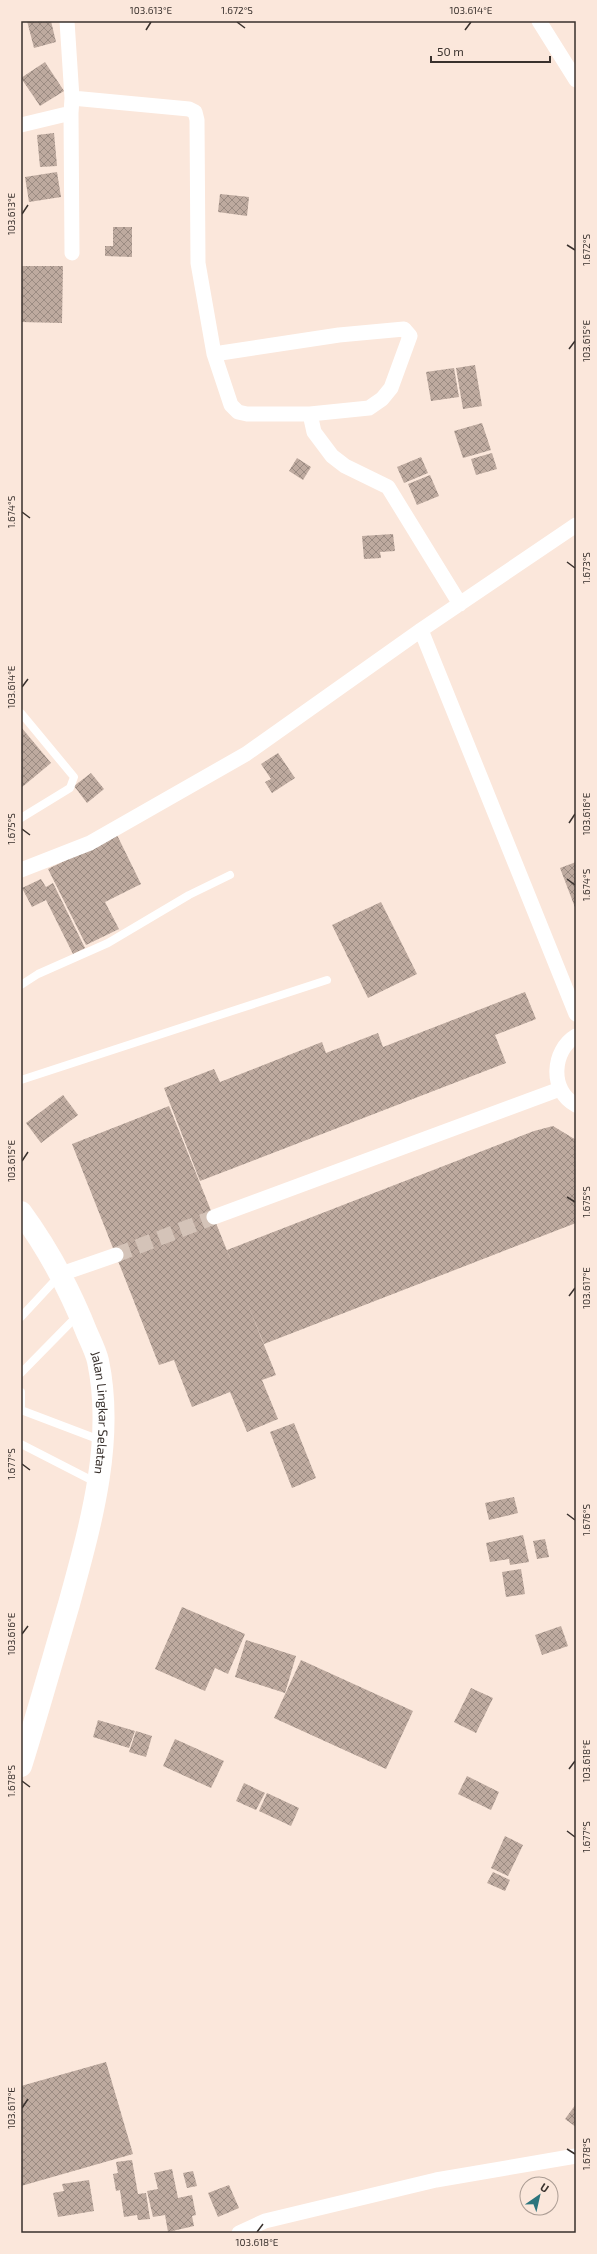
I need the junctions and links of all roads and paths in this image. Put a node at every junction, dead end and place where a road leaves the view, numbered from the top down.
1 (67, 21) edge
2 (539, 21) edge
3 (576, 80) edge
4 (72, 98) junction
5 (71, 113) junction
6 (21, 125) edge
7 (72, 253) dead end
8 (214, 354) junction
9 (310, 414) junction
10 (576, 525) edge
11 (460, 604) junction
12 (421, 630) junction
13 (21, 713) edge
14 (21, 818) edge
15 (21, 870) edge
16 (230, 875) dead end
17 (327, 980) dead end
18 (21, 986) edge
19 (576, 1014) edge
20 (576, 1036) edge
21 (21, 1080) edge
22 (560, 1089) junction
23 (576, 1105) edge
24 (21, 1212) edge
25 (214, 1217) tunnel mouth
26 (116, 1255) tunnel mouth
27 (61, 1274) junction
28 (80, 1313) junction
29 (21, 1318) edge
30 (21, 1373) edge
31 (21, 1392) edge
32 (21, 1406) edge
33 (21, 1410) edge
34 (103, 1441) junction
35 (21, 1444) edge
36 (98, 1484) junction
37 (21, 1766) edge
38 (576, 2156) edge
39 (239, 2233) edge

1 - 4 street
2 - 3 street
4 - 5 street
4 - 8 street
5 - 6 street
5 - 7 street
8 - 9 street
8 - 9 street
9 - 11 street
10 - 11 street
11 - 12 street
12 - 15 street
12 - 19 street
13 - 14 lane
16 - 18 lane
17 - 21 lane
20 - 22 street
22 - 23 street
22 - 25 street
24 - 27 highway, Jalan Lingkar Selatan
26 - 27 street
27 - 28 highway, Jalan Lingkar Selatan
27 - 29 lane
28 - 30 lane
28 - 34 highway, Jalan Lingkar Selatan
31 - 32 lane
33 - 34 lane
34 - 36 highway, Jalan Lingkar Selatan
35 - 36 lane
36 - 37 highway, Jalan Lingkar Selatan
38 - 39 street

